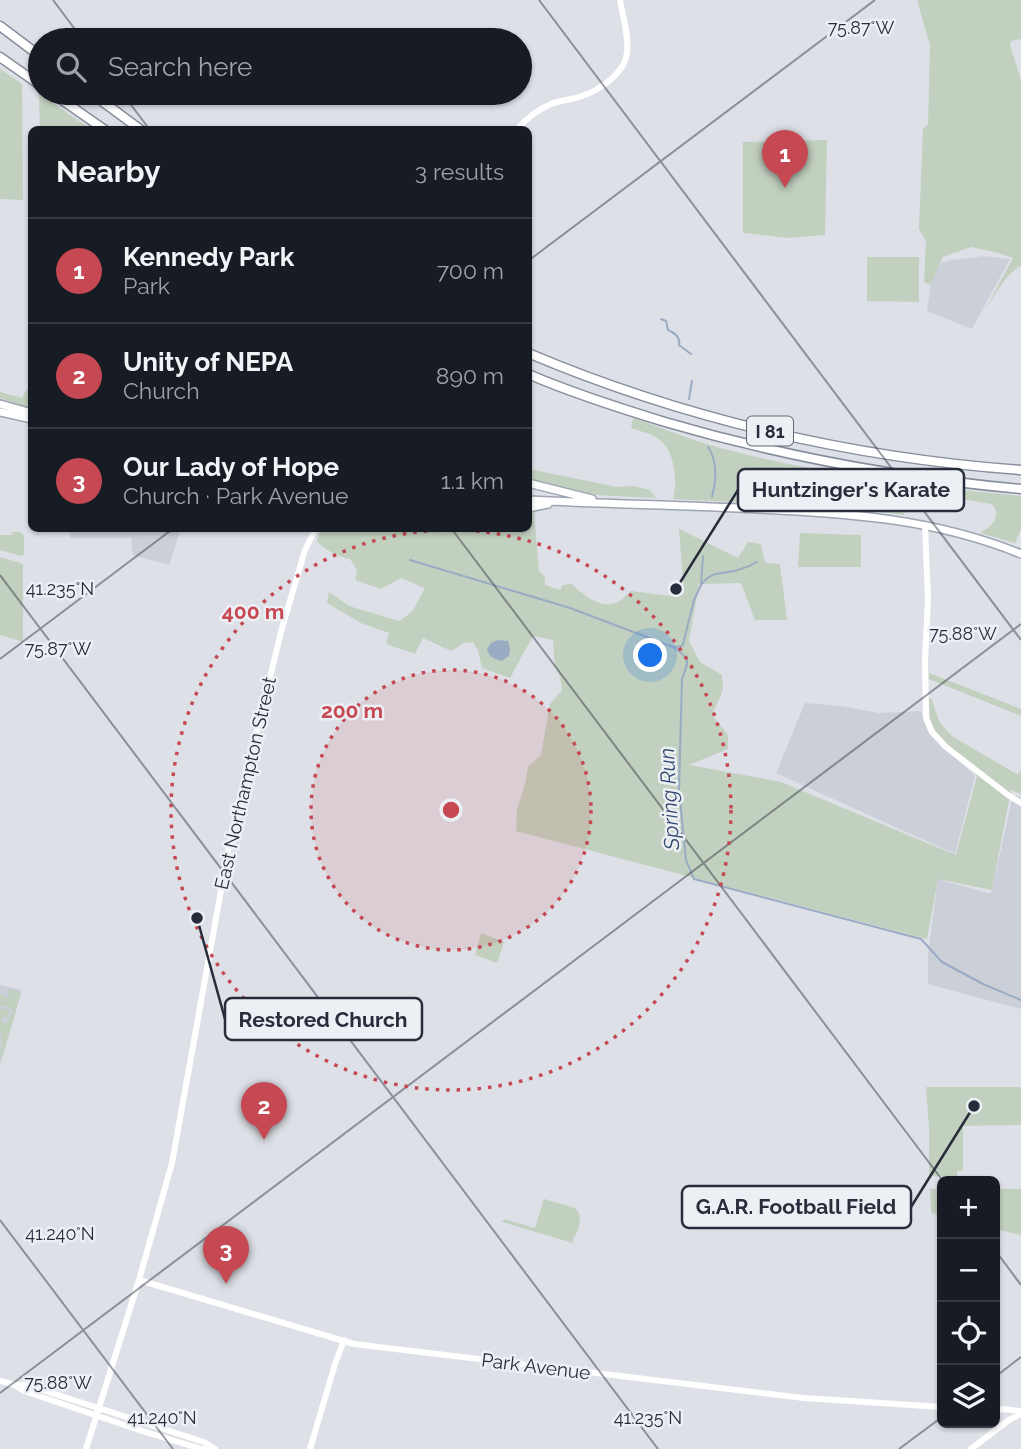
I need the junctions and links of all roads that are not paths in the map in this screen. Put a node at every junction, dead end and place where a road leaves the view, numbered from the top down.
1 (620, 0) edge
2 (0, 26) edge
3 (28, 47) edge
4 (0, 57) edge
5 (28, 77) edge
6 (69, 105) edge
7 (107, 105) edge
8 (99, 126) edge
9 (136, 126) edge
10 (520, 126) edge
11 (532, 356) edge
12 (532, 376) edge
13 (0, 404) edge
14 (0, 412) edge
15 (28, 412) edge
16 (28, 418) edge
17 (1021, 470) edge
18 (532, 484) edge
19 (1021, 489) edge
20 (532, 500) edge
21 (559, 501) junction
22 (603, 502) junction
23 (532, 507) edge
24 (925, 525) junction
25 (314, 532) edge
26 (1021, 554) edge
27 (1021, 803) edge
28 (139, 1280) junction
29 (347, 1341) junction
30 (0, 1381) edge
31 (15, 1385) junction
32 (937, 1407) edge
33 (99, 1408) junction
34 (1000, 1410) edge
35 (1021, 1412) edge
36 (1000, 1413) edge
37 (97, 1416) junction
38 (1011, 1419) junction
39 (213, 1448) edge
40 (86, 1449) edge
41 (310, 1449) edge
42 (971, 1449) edge

1 - 10 main road
2 - 3 highway
4 - 5 highway
6 - 8 highway
7 - 9 highway
11 - 17 highway, I 81
12 - 19 highway, I 81
13 - 15 main road
14 - 16 main road
18 - 22 main road
20 - 21 main road
21 - 22 main road
21 - 23 main road
22 - 24 main road
24 - 26 main road
24 - 27 main road
25 - 28 main road, East Northampton Street
28 - 29 main road, Park Avenue
28 - 33 main road, East Northampton Street
29 - 32 main road, Park Avenue
29 - 41 main road
30 - 31 main road
31 - 33 main road
31 - 37 main road
33 - 37 main road, East Northampton Street
33 - 39 main road
34 - 35 main road
35 - 38 main road
36 - 38 main road
37 - 39 main road
37 - 40 main road, East Northampton Street
38 - 42 main road

